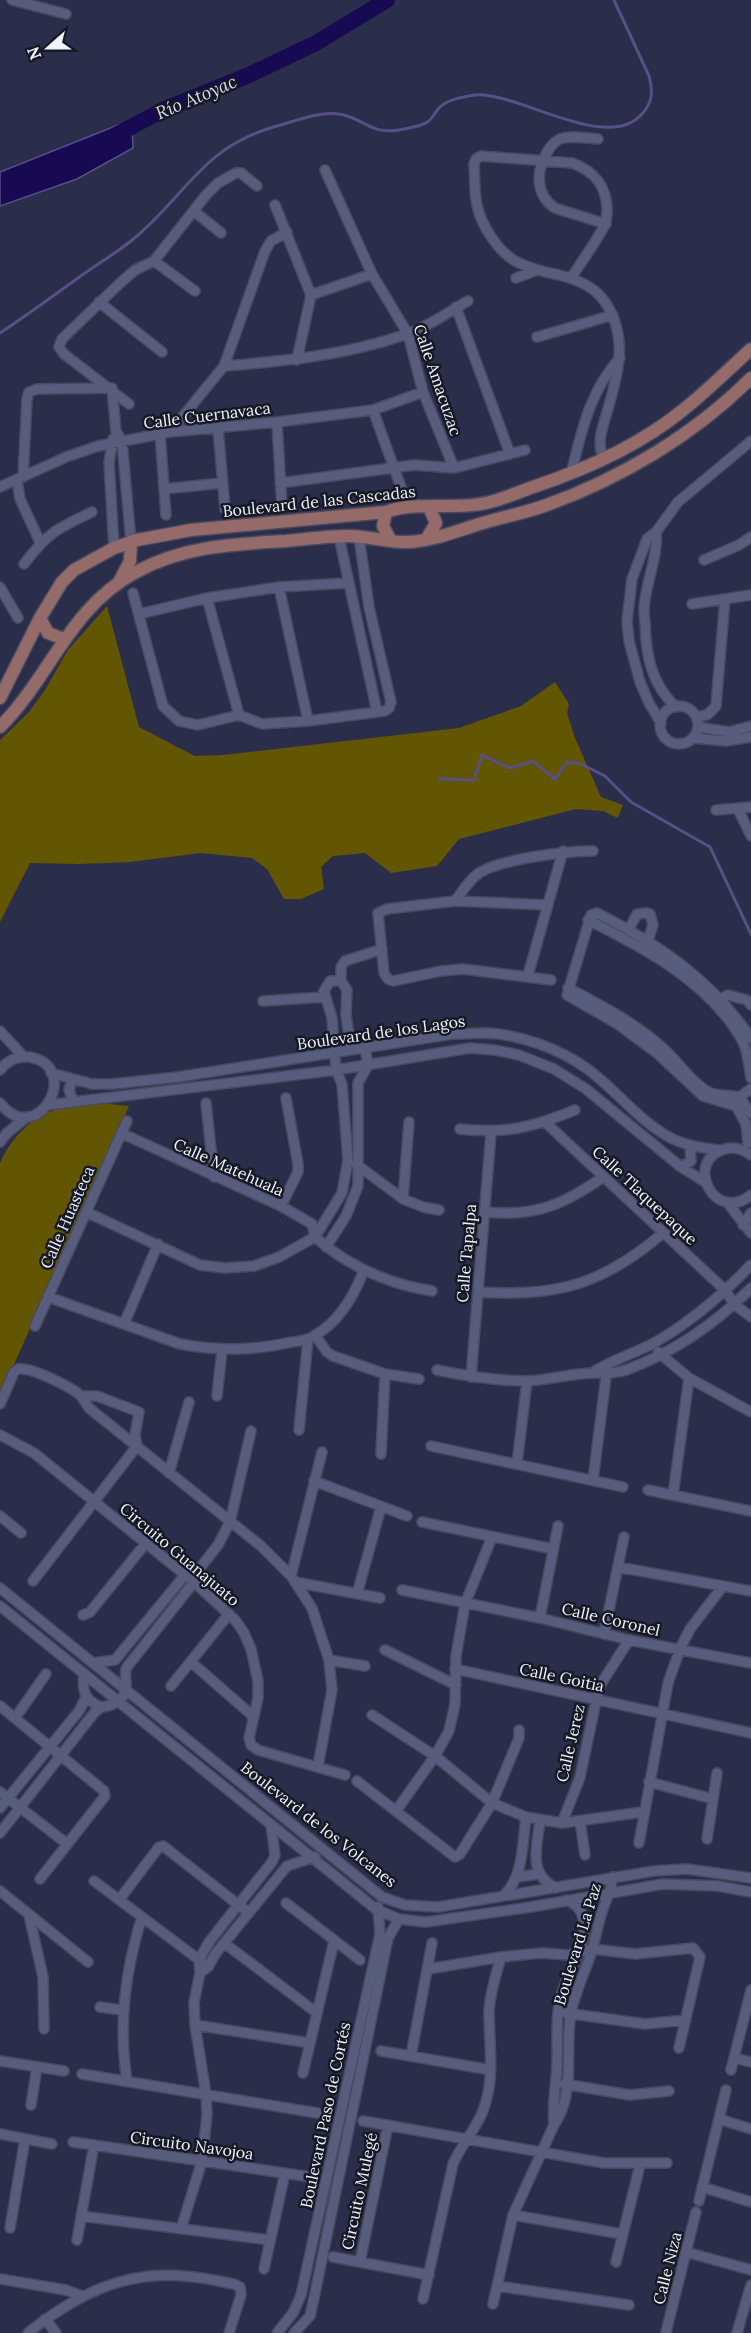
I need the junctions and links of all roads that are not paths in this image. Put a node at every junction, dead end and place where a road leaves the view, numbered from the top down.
1 (12, 0) edge
2 (66, 14) dead end
3 (598, 139) dead end
4 (541, 160) junction
5 (326, 170) dead end
6 (257, 186) dead end
7 (275, 205) dead end
8 (194, 211) junction
9 (606, 224) junction
10 (287, 232) junction
11 (221, 233) dead end
12 (154, 261) junction
13 (537, 270) junction
14 (372, 274) junction
15 (516, 278) dead end
16 (570, 278) junction
17 (195, 291) dead end
18 (310, 295) junction
19 (468, 301) dead end
20 (99, 302) junction
21 (456, 307) junction
22 (613, 315) junction
23 (408, 334) junction
24 (537, 338) dead end
25 (751, 349) edge
26 (162, 352) dead end
27 (620, 358) junction
28 (297, 360) junction
29 (224, 366) junction
30 (751, 378) edge
31 (112, 388) junction
32 (423, 392) junction
33 (129, 404) dead end
34 (373, 410) junction
35 (277, 422) junction
36 (218, 428) junction
37 (116, 431) junction
38 (165, 433) junction
39 (122, 441) junction
40 (751, 441) edge
41 (110, 443) junction
42 (525, 450) dead end
43 (510, 454) junction
44 (604, 460) junction
45 (394, 467) junction
46 (454, 468) junction
47 (571, 474) junction
48 (20, 478) junction
49 (222, 483) junction
50 (280, 483) junction
51 (0, 488) edge
52 (164, 489) junction
53 (402, 490) dead end
54 (126, 495) junction
55 (111, 498) junction
56 (282, 507) dead end
57 (429, 507) junction
58 (225, 509) dead end
59 (92, 512) dead end
60 (386, 512) junction
61 (166, 515) dead end
62 (656, 532) junction
63 (339, 537) junction
64 (359, 537) junction
65 (751, 537) edge
66 (428, 538) junction
67 (390, 539) junction
68 (40, 542) junction
69 (131, 542) junction
70 (114, 548) junction
71 (704, 560) dead end
72 (24, 564) dead end
73 (118, 583) junction
74 (348, 583) junction
75 (0, 587) edge
76 (279, 587) junction
77 (133, 593) dead end
78 (751, 595) edge
79 (207, 598) junction
80 (725, 599) junction
81 (629, 600) junction
82 (644, 602) junction
83 (692, 604) dead end
84 (369, 607) junction
85 (354, 609) junction
86 (139, 614) junction
87 (18, 618) dead end
88 (40, 618) junction
89 (64, 639) junction
90 (0, 698) edge
91 (676, 706) junction
92 (377, 712) junction
93 (239, 714) junction
94 (696, 717) junction
95 (308, 721) junction
96 (661, 723) junction
97 (751, 726) edge
98 (698, 727) junction
99 (0, 728) edge
100 (751, 737) edge
101 (693, 738) junction
102 (751, 807) edge
103 (738, 809) junction
104 (716, 810) dead end
105 (751, 836) edge
106 (563, 851) junction
107 (593, 851) dead end
108 (455, 901) junction
109 (548, 905) junction
110 (631, 934) junction
111 (648, 940) junction
112 (382, 949) junction
113 (677, 967) junction
114 (528, 975) junction
115 (551, 980) dead end
116 (341, 981) junction
117 (568, 988) junction
118 (325, 997) junction
119 (717, 1000) junction
120 (263, 1001) dead end
121 (751, 1005) edge
122 (2, 1038) edge
123 (749, 1041) edge
124 (365, 1048) junction
125 (351, 1050) junction
126 (335, 1053) junction
127 (24, 1057) junction
128 (368, 1065) junction
129 (0, 1070) edge
130 (336, 1070) junction
131 (51, 1073) junction
132 (751, 1078) edge
133 (72, 1080) junction
134 (358, 1083) junction
135 (342, 1084) junction
136 (751, 1089) edge
137 (739, 1096) junction
138 (285, 1098) dead end
139 (73, 1101) junction
140 (0, 1103) edge
141 (206, 1103) dead end
142 (731, 1104) junction
143 (48, 1105) junction
144 (575, 1110) dead end
145 (751, 1113) edge
146 (358, 1116) junction
147 (27, 1117) junction
148 (344, 1117) junction
149 (127, 1120) dead end
150 (409, 1122) dead end
151 (545, 1122) junction
152 (3, 1129) edge
153 (460, 1129) dead end
154 (121, 1133) junction
155 (491, 1133) junction
156 (0, 1142) edge
157 (750, 1142) edge
158 (690, 1146) junction
159 (737, 1148) junction
160 (719, 1150) junction
161 (751, 1155) edge
162 (348, 1160) junction
163 (360, 1166) junction
164 (681, 1167) junction
165 (214, 1177) junction
166 (603, 1177) junction
167 (705, 1182) junction
168 (751, 1195) edge
169 (402, 1199) junction
170 (727, 1202) junction
171 (281, 1206) junction
172 (439, 1210) dead end
173 (86, 1212) junction
174 (484, 1212) junction
175 (751, 1213) edge
176 (743, 1225) junction
177 (663, 1233) junction
178 (751, 1233) edge
179 (315, 1237) junction
180 (158, 1244) junction
181 (326, 1247) junction
182 (751, 1265) edge
183 (364, 1270) junction
184 (751, 1288) edge
185 (724, 1290) junction
186 (432, 1291) dead end
187 (478, 1292) junction
188 (48, 1297) junction
189 (734, 1304) junction
190 (751, 1317) edge
191 (124, 1324) junction
192 (35, 1326) dead end
193 (311, 1337) junction
194 (654, 1343) junction
195 (222, 1350) junction
196 (659, 1355) junction
197 (606, 1364) junction
198 (437, 1370) dead end
199 (592, 1373) junction
200 (385, 1374) junction
201 (608, 1375) junction
202 (471, 1377) junction
203 (689, 1378) junction
204 (419, 1379) dead end
205 (527, 1381) junction
206 (82, 1396) junction
207 (217, 1396) dead end
208 (189, 1402) dead end
209 (0, 1404) edge
210 (751, 1412) edge
211 (299, 1430) dead end
212 (250, 1431) dead end
213 (0, 1434) edge
214 (136, 1446) junction
215 (431, 1446) dead end
216 (322, 1452) dead end
217 (381, 1454) dead end
218 (517, 1464) junction
219 (169, 1473) junction
220 (593, 1480) junction
221 (314, 1481) junction
222 (623, 1487) dead end
223 (648, 1490) dead end
224 (673, 1495) junction
225 (94, 1501) junction
226 (381, 1507) junction
227 (751, 1512) edge
228 (0, 1516) edge
229 (407, 1516) dead end
230 (231, 1522) junction
231 (422, 1522) dead end
232 (558, 1526) dead end
233 (21, 1533) dead end
234 (492, 1537) junction
235 (624, 1537) dead end
236 (146, 1543) junction
237 (554, 1549) junction
238 (618, 1567) junction
239 (185, 1575) junction
240 (195, 1578) junction
241 (293, 1579) junction
242 (33, 1581) dead end
243 (723, 1586) junction
244 (0, 1588) edge
245 (402, 1590) dead end
246 (751, 1591) edge
247 (357, 1594) junction
248 (380, 1598) dead end
249 (465, 1604) junction
250 (0, 1606) edge
251 (229, 1614) junction
252 (83, 1615) dead end
253 (540, 1618) junction
254 (604, 1634) junction
255 (629, 1640) junction
256 (680, 1649) junction
257 (386, 1650) dead end
258 (328, 1660) junction
259 (112, 1661) junction
260 (191, 1662) junction
261 (93, 1663) junction
262 (751, 1663) edge
263 (365, 1666) dead end
264 (455, 1670) junction
265 (124, 1673) junction
266 (46, 1674) dead end
267 (84, 1674) junction
268 (456, 1685) junction
269 (171, 1686) dead end
270 (126, 1689) junction
271 (86, 1697) junction
272 (595, 1700) junction
273 (118, 1702) junction
274 (0, 1706) edge
275 (101, 1707) junction
276 (662, 1714) junction
277 (372, 1715) dead end
278 (254, 1717) junction
279 (15, 1718) junction
280 (519, 1730) dead end
281 (751, 1733) edge
282 (49, 1746) junction
283 (61, 1755) junction
284 (435, 1756) junction
285 (318, 1766) junction
286 (717, 1773) dead end
287 (345, 1775) dead end
288 (357, 1781) dead end
289 (649, 1782) junction
290 (4, 1795) edge
291 (713, 1799) junction
292 (492, 1803) junction
293 (0, 1808) edge
294 (20, 1808) junction
295 (396, 1811) junction
296 (643, 1812) junction
297 (526, 1817) junction
298 (540, 1821) junction
299 (580, 1821) junction
300 (562, 1823) junction
301 (271, 1825) junction
302 (0, 1833) edge
303 (707, 1839) dead end
304 (66, 1843) junction
305 (639, 1843) dead end
306 (322, 1848) junction
307 (275, 1855) junction
308 (585, 1855) dead end
309 (314, 1859) junction
310 (288, 1866) junction
311 (539, 1874) junction
312 (517, 1877) junction
313 (613, 1878) junction
314 (751, 1878) edge
315 (40, 1879) dead end
316 (94, 1881) dead end
317 (556, 1887) junction
318 (0, 1891) edge
319 (611, 1892) junction
320 (751, 1892) edge
321 (502, 1896) junction
322 (382, 1897) junction
323 (120, 1900) junction
324 (567, 1900) junction
325 (285, 1903) dead end
326 (237, 1905) junction
327 (377, 1910) junction
328 (581, 1912) junction
329 (602, 1912) junction
330 (249, 1913) junction
331 (30, 1915) junction
332 (142, 1917) junction
333 (399, 1919) junction
334 (334, 1941) junction
335 (224, 1943) junction
336 (432, 1943) dead end
337 (593, 1949) junction
338 (579, 1952) junction
339 (501, 1957) junction
340 (199, 1960) junction
341 (360, 1960) dead end
342 (88, 1962) dead end
343 (208, 1967) junction
344 (428, 1969) junction
345 (200, 1973) junction
346 (751, 1991) edge
347 (100, 2007) dead end
348 (122, 2010) junction
349 (558, 2011) junction
350 (317, 2013) junction
351 (571, 2013) junction
352 (686, 2020) junction
353 (195, 2025) junction
354 (44, 2029) dead end
355 (310, 2043) junction
356 (680, 2048) dead end
357 (381, 2051) dead end
358 (411, 2056) junction
359 (734, 2058) junction
360 (0, 2061) edge
361 (751, 2062) edge
362 (37, 2067) junction
363 (491, 2070) junction
364 (731, 2070) dead end
365 (64, 2071) dead end
366 (303, 2073) dead end
367 (82, 2074) dead end
368 (127, 2081) junction
369 (556, 2083) junction
370 (568, 2085) junction
371 (726, 2090) dead end
372 (669, 2091) dead end
373 (206, 2094) junction
374 (31, 2105) dead end
375 (317, 2112) dead end
376 (719, 2119) junction
377 (363, 2121) dead end
378 (338, 2123) junction
379 (554, 2125) junction
380 (350, 2126) junction
381 (388, 2126) junction
382 (751, 2129) edge
383 (0, 2134) edge
384 (26, 2139) junction
385 (469, 2139) junction
386 (73, 2142) dead end
387 (52, 2144) dead end
388 (94, 2145) junction
389 (541, 2152) junction
390 (202, 2161) junction
391 (668, 2163) dead end
392 (640, 2164) junction
393 (285, 2173) junction
394 (311, 2177) dead end
395 (702, 2187) junction
396 (699, 2201) dead end
397 (751, 2202) edge
398 (696, 2212) dead end
399 (513, 2215) junction
400 (81, 2216) junction
401 (10, 2228) dead end
402 (181, 2229) junction
403 (622, 2234) junction
404 (77, 2240) dead end
405 (270, 2240) junction
406 (686, 2252) junction
407 (333, 2257) dead end
408 (360, 2262) junction
409 (616, 2262) dead end
410 (264, 2269) dead end
411 (751, 2270) edge
412 (429, 2275) junction
413 (0, 2279) edge
414 (751, 2284) edge
415 (497, 2286) junction
416 (301, 2295) junction
417 (82, 2296) junction
418 (314, 2298) junction
419 (423, 2299) dead end
420 (493, 2304) dead end
421 (629, 2305) dead end
422 (45, 2319) junction
423 (666, 2332) edge
424 (28, 2333) edge
425 (56, 2333) edge
426 (230, 2333) edge
427 (277, 2333) edge
428 (294, 2333) edge
429 (737, 2333) edge

1 - 2 street
3 - 4 street
4 - 9 street
4 - 9 street
4 - 13 street
5 - 14 street, Calle Amacuzac
6 - 8 street
7 - 10 street
8 - 11 street
8 - 12 street
9 - 16 street
10 - 18 street
10 - 29 street
12 - 17 street
12 - 20 street
13 - 15 street
13 - 16 street
14 - 18 street
14 - 23 street, Calle Amacuzac
16 - 22 street
18 - 28 street
19 - 21 street
20 - 26 street
20 - 31 street
21 - 23 street
21 - 43 street
22 - 24 street
22 - 27 street
23 - 28 street
23 - 32 street, Calle Amacuzac
25 - 44 main road, Boulevard de las Cascadas
27 - 44 street
27 - 47 street
28 - 29 street
29 - 38 street
30 - 66 main road, Boulevard de las Cascadas
31 - 33 street
31 - 37 street
31 - 48 street
32 - 34 street, Calle Cuernavaca
32 - 46 street, Calle Amacuzac
34 - 35 street, Calle Cuernavaca
34 - 45 street
35 - 36 street, Calle Cuernavaca
35 - 50 street
36 - 38 street, Calle Cuernavaca
36 - 49 street
37 - 39 street
37 - 41 street
38 - 39 street, Calle Cuernavaca
38 - 52 street
39 - 41 street, Calle Cuernavaca
39 - 54 street
40 - 62 street
41 - 48 street, Calle Cuernavaca
41 - 55 street
42 - 43 street
43 - 46 street
44 - 47 main road, Boulevard de las Cascadas
45 - 46 street
45 - 50 street
45 - 53 street
47 - 57 main road, Boulevard de las Cascadas
48 - 51 street, Calle Cuernavaca
48 - 68 street
49 - 52 street
49 - 58 street
50 - 56 street
52 - 61 street
54 - 55 street
54 - 69 street
55 - 70 street
57 - 60 main road, Boulevard de las Cascadas
57 - 66 main road
59 - 68 street
60 - 67 main road
60 - 69 main road, Boulevard de las Cascadas
62 - 81 street
62 - 82 street
63 - 64 main road, Boulevard de las Cascadas
63 - 73 main road, Boulevard de las Cascadas
63 - 74 street
64 - 67 main road, Boulevard de las Cascadas
64 - 84 street
65 - 71 street
66 - 67 main road, Boulevard de las Cascadas
68 - 72 street
69 - 70 main road, Boulevard de las Cascadas
69 - 73 main road
70 - 88 main road, Boulevard de las Cascadas
73 - 89 main road, Boulevard de las Cascadas
74 - 76 street
74 - 85 street
75 - 87 street
76 - 79 street
76 - 95 street
77 - 86 street
78 - 80 street
79 - 86 street
79 - 93 street
80 - 83 street
80 - 94 street
81 - 82 street
81 - 96 street
82 - 91 street
84 - 85 street
84 - 92 street
85 - 92 street
86 - 93 street
88 - 89 main road
88 - 90 main road, Boulevard de las Cascadas
89 - 99 main road, Boulevard de las Cascadas
91 - 94 street
91 - 96 street
92 - 95 street
93 - 95 street
94 - 98 street
96 - 101 street
97 - 98 street
98 - 101 street
100 - 101 street
102 - 103 street
103 - 104 street
103 - 105 street
106 - 107 street
106 - 108 street
106 - 109 street
108 - 109 street
108 - 112 street
109 - 114 street
110 - 111 street
110 - 111 street
110 - 113 street
110 - 117 street
111 - 113 street
112 - 114 street
112 - 116 street
113 - 119 street
114 - 115 street
116 - 118 street
116 - 125 street
117 - 137 street
117 - 142 street
118 - 120 street
118 - 126 street
119 - 121 street
119 - 123 street
122 - 127 street
123 - 132 street
124 - 125 street, Boulevard de los Lagos
124 - 128 street
124 - 158 street, Boulevard de los Lagos
125 - 126 street, Boulevard de los Lagos
126 - 130 street
126 - 133 street, Boulevard de los Lagos
127 - 129 street
127 - 131 street, Boulevard de los Lagos
128 - 130 street, Boulevard de los Lagos
128 - 134 street
128 - 164 street, Boulevard de los Lagos
130 - 135 street
130 - 139 street, Boulevard de los Lagos
131 - 133 street, Boulevard de los Lagos
131 - 143 street
133 - 139 street
134 - 135 street
134 - 146 street
135 - 148 street
136 - 137 street
137 - 142 street
137 - 145 street
138 - 171 street
139 - 143 street, Boulevard de los Lagos
140 - 147 street
141 - 165 street
142 - 157 street
143 - 147 street
144 - 151 street
146 - 148 street
146 - 163 street
147 - 152 street
148 - 162 street
149 - 154 street, Calle Huasteca
150 - 169 street
151 - 155 street
151 - 166 street, Calle Tlaquepaque
152 - 156 street
153 - 155 street
154 - 165 street, Calle Matehuala
154 - 173 street, Calle Huasteca
155 - 174 street, Calle Tapalpa
157 - 159 street
158 - 160 street, Boulevard de los Lagos
158 - 164 street
159 - 160 street, Boulevard de los Lagos
159 - 161 street
160 - 167 street
162 - 163 street
162 - 179 street
163 - 169 street
163 - 181 street
164 - 167 street, Boulevard de los Lagos
165 - 171 street, Calle Matehuala
166 - 174 street
166 - 177 street, Calle Tlaquepaque
167 - 170 street, Boulevard de los Lagos
168 - 170 street
169 - 172 street
170 - 176 street
171 - 179 street, Calle Matehuala
173 - 180 street
173 - 188 street, Calle Huasteca
174 - 187 street, Calle Tapalpa
175 - 176 street
176 - 178 street
177 - 185 street, Calle Tlaquepaque
177 - 187 street
179 - 180 street
179 - 181 street, Calle Matehuala
180 - 191 street
181 - 183 street, Calle Matehuala
182 - 185 street
183 - 186 street, Calle Matehuala
183 - 193 street
184 - 189 street
185 - 189 street, Calle Tlaquepaque
185 - 194 street
187 - 202 street, Calle Tapalpa
188 - 191 street
188 - 192 street, Calle Huasteca
189 - 190 street, Calle Tlaquepaque
189 - 196 street
191 - 195 street
193 - 195 street
193 - 200 street
193 - 211 street
194 - 196 street
194 - 197 street
195 - 207 street
196 - 201 street
196 - 203 street
197 - 199 street
197 - 201 street
198 - 202 street
199 - 201 street
199 - 205 street
200 - 204 street
200 - 217 street
201 - 220 street
202 - 205 street
203 - 210 street
203 - 224 street
205 - 218 street
206 - 209 street
206 - 214 street
206 - 214 street
208 - 219 street
212 - 230 street
213 - 225 street, Circuito Guanajuato
214 - 219 street
214 - 225 street
215 - 218 street
216 - 221 street
218 - 220 street
219 - 230 street
220 - 222 street
221 - 226 street
221 - 241 street
223 - 224 street
224 - 227 street
225 - 236 street, Circuito Guanajuato
225 - 242 street
226 - 229 street
226 - 247 street
228 - 233 street
230 - 240 street
230 - 241 street
231 - 234 street
232 - 237 street
234 - 237 street
234 - 249 street
235 - 238 street
236 - 239 street, Circuito Guanajuato
236 - 252 street
237 - 253 street
238 - 243 street
238 - 254 street
239 - 240 street
239 - 259 street
240 - 251 street, Circuito Guanajuato
240 - 265 street
241 - 247 street
241 - 258 street
243 - 246 street
243 - 256 street
244 - 261 street, Boulevard de los Volcanes
245 - 249 street, Calle Coronel
247 - 248 street
249 - 253 street, Calle Coronel
249 - 264 street
250 - 267 street, Boulevard de los Volcanes
251 - 260 street
251 - 278 street, Circuito Guanajuato
253 - 254 street, Calle Coronel
254 - 255 street, Calle Coronel
255 - 256 street, Calle Coronel
255 - 272 street, Calle Jerez
256 - 262 street, Calle Coronel
256 - 276 street
257 - 268 street
258 - 263 street
258 - 285 street
259 - 261 street
259 - 265 street
260 - 269 street
260 - 278 street
261 - 270 street, Boulevard de los Volcanes
264 - 268 street
264 - 272 street, Calle Goitia
265 - 270 street
266 - 279 street
267 - 271 street
267 - 273 street, Boulevard de los Volcanes
268 - 284 street
270 - 273 street
270 - 306 street, Boulevard de los Volcanes
271 - 275 street
271 - 282 street
272 - 276 street, Calle Goitia
272 - 300 street, Calle Jerez
273 - 275 street
273 - 301 street, Boulevard de los Volcanes
274 - 279 street
275 - 283 street
276 - 281 street, Calle Goitia
276 - 289 street
277 - 284 street
278 - 285 street, Circuito Guanajuato
279 - 282 street
280 - 292 street
282 - 283 street
282 - 290 street
283 - 294 street
283 - 304 street
284 - 292 street
284 - 295 street
285 - 287 street
286 - 291 street
288 - 295 street
289 - 291 street
289 - 296 street
290 - 293 street
290 - 294 street
291 - 303 street
292 - 295 street
292 - 297 street
294 - 302 street
294 - 304 street
296 - 299 street
296 - 305 street
297 - 298 street
297 - 312 street
298 - 300 street
298 - 311 street
299 - 300 street
299 - 308 street
301 - 307 street
301 - 309 street, Boulevard de los Volcanes
304 - 315 street
306 - 309 street
306 - 322 street, Boulevard de los Volcanes
307 - 310 street
307 - 326 street
309 - 310 street
309 - 327 street, Boulevard de los Volcanes
310 - 330 street
311 - 312 street
311 - 317 street
312 - 321 street
313 - 314 street, Boulevard de los Volcanes
313 - 317 street, Boulevard de los Volcanes
313 - 319 street, Boulevard La Paz
316 - 323 street
317 - 321 street, Boulevard de los Volcanes
318 - 331 street
319 - 320 street, Boulevard de los Volcanes
319 - 324 street, Boulevard de los Volcanes
319 - 329 street, Boulevard La Paz
321 - 322 street, Boulevard de los Volcanes
322 - 327 street, Boulevard Paso de Cortés
323 - 326 street
323 - 332 street
324 - 328 street, Boulevard La Paz
324 - 333 street, Boulevard de los Volcanes
325 - 334 street
326 - 330 street
326 - 340 street
327 - 333 street, Boulevard de los Volcanes
327 - 378 street, Boulevard Paso de Cortés
328 - 329 street
328 - 338 street, Boulevard La Paz
329 - 337 street, Boulevard La Paz
330 - 335 street
331 - 342 street
331 - 354 street
332 - 340 street
332 - 348 street
333 - 380 street, Boulevard Paso de Cortés
334 - 341 street
334 - 350 street
335 - 343 street
335 - 350 street
336 - 344 street
337 - 338 street
337 - 351 street, Boulevard La Paz
337 - 352 street
338 - 339 street
338 - 349 street, Boulevard La Paz
339 - 344 street
339 - 363 street
340 - 343 street
340 - 345 street
343 - 345 street
344 - 358 street
345 - 353 street
346 - 359 street
347 - 348 street
348 - 368 street
349 - 351 street
349 - 369 street, Boulevard La Paz
350 - 355 street
351 - 352 street
351 - 370 street, Boulevard La Paz
352 - 356 street
353 - 355 street
353 - 373 street
355 - 366 street
357 - 358 street
358 - 363 street
359 - 361 street
359 - 364 street
360 - 362 street
362 - 365 street
362 - 374 street
363 - 385 street
367 - 368 street
368 - 373 street
369 - 370 street
369 - 379 street, Boulevard La Paz
370 - 372 street
370 - 379 street, Boulevard La Paz
371 - 376 street
373 - 375 street
373 - 390 street
376 - 382 street
376 - 395 street
377 - 381 street, Circuito Mulegé
378 - 380 street
378 - 416 street, Boulevard Paso de Cortés
379 - 389 street, Boulevard La Paz
380 - 418 street, Boulevard Paso de Cortés
381 - 385 street, Circuito Mulegé
381 - 408 street, Circuito Mulegé
383 - 384 street
384 - 387 street
384 - 401 street
385 - 389 street, Circuito Mulegé
385 - 412 street
386 - 388 street, Circuito Navojoa
388 - 390 street, Circuito Navojoa
388 - 400 street
389 - 392 street, Circuito Mulegé
389 - 399 street, Boulevard La Paz
390 - 393 street, Circuito Navojoa
390 - 402 street
391 - 392 street, Circuito Mulegé
392 - 403 street
393 - 394 street, Circuito Navojoa
393 - 405 street
395 - 396 street
395 - 397 street
398 - 406 street, Calle Niza
399 - 403 street
399 - 415 street, Boulevard La Paz
400 - 402 street
400 - 404 street
402 - 405 street
403 - 409 street
405 - 410 street
406 - 411 street
406 - 423 street, Calle Niza
407 - 408 street, Circuito Mulegé
408 - 412 street, Circuito Mulegé
412 - 419 street
413 - 417 street
414 - 429 street
415 - 420 street, Boulevard La Paz
415 - 421 street
416 - 418 street
416 - 427 street, Boulevard Paso de Cortés
417 - 422 street
417 - 426 street
418 - 428 street, Boulevard Paso de Cortés
422 - 424 street
422 - 425 street

